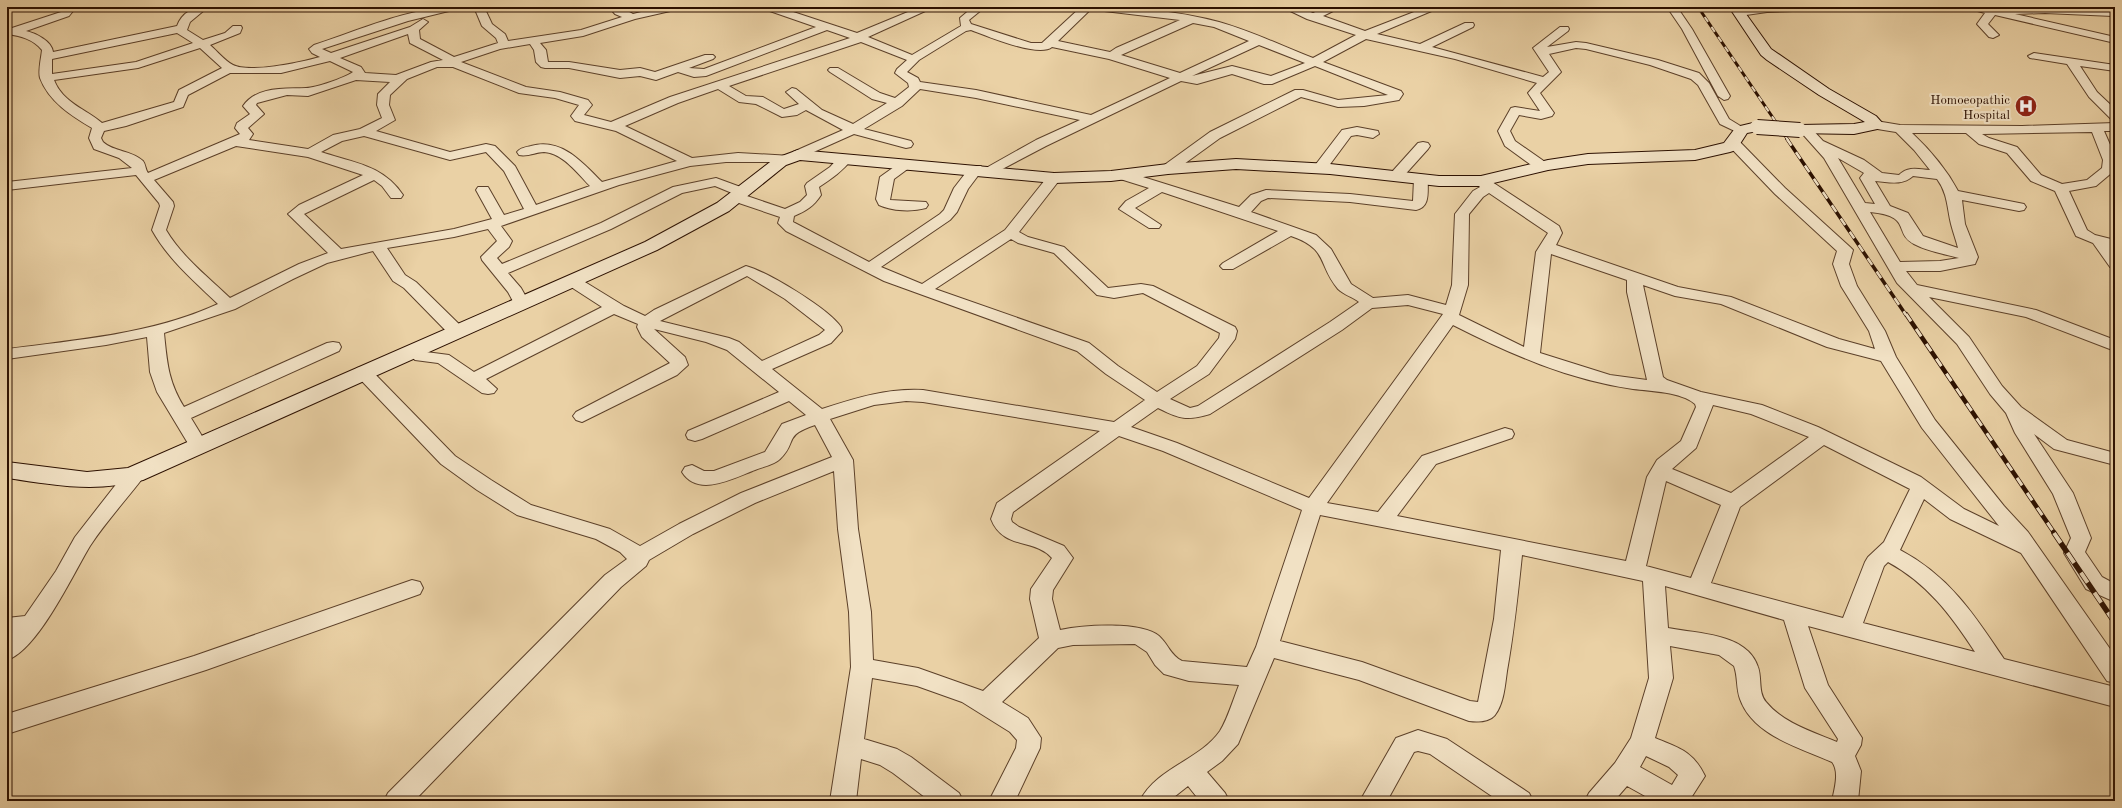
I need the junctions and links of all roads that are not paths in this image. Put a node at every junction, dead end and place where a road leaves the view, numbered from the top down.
1 (66, 7) edge
2 (203, 7) edge
3 (452, 7) edge
4 (479, 7) edge
5 (614, 7) edge
6 (675, 7) edge
7 (768, 7) edge
8 (929, 7) edge
9 (980, 7) edge
10 (1088, 7) edge
11 (1096, 7) edge
12 (1287, 7) edge
13 (1336, 7) edge
14 (1436, 7) edge
15 (1670, 7) edge
16 (1822, 7) edge
17 (1974, 7) edge
18 (1737, 10) edge
19 (432, 12) junction
20 (1992, 12) junction
21 (2109, 13) edge
22 (1310, 17) junction
23 (632, 18) junction
24 (1192, 19) junction
25 (1469, 25) dead end
26 (828, 26) junction
27 (237, 28) dead end
28 (967, 28) junction
29 (414, 29) junction
30 (1564, 29) dead end
31 (176, 30) junction
32 (11, 31) edge
33 (1365, 35) junction
34 (1993, 35) dead end
35 (859, 37) junction
36 (2115, 40) edge
37 (533, 41) junction
38 (1258, 41) junction
39 (109, 43) junction
40 (1051, 43) junction
41 (202, 44) junction
42 (504, 45) junction
43 (1420, 48) junction
44 (188, 49) junction
45 (1540, 52) junction
46 (757, 53) junction
47 (330, 56) junction
48 (1112, 56) junction
49 (2034, 56) dead end
50 (46, 57) junction
51 (709, 57) dead end
52 (912, 59) junction
53 (1313, 61) junction
54 (451, 62) junction
55 (2072, 62) junction
56 (790, 63) junction
57 (117, 68) junction
58 (2115, 68) edge
59 (229, 69) junction
60 (679, 69) junction
61 (834, 70) dead end
62 (356, 76) junction
63 (1179, 77) junction
64 (46, 78) junction
65 (402, 78) junction
66 (1546, 82) junction
67 (719, 85) junction
68 (916, 85) junction
69 (792, 92) dead end
70 (898, 103) junction
71 (806, 105) junction
72 (2115, 116) edge
73 (1092, 119) junction
74 (1876, 125) junction
75 (613, 126) junction
76 (2096, 127) junction
77 (2115, 127) edge
78 (99, 128) junction
79 (1900, 129) junction
80 (1968, 129) junction
81 (853, 130) junction
82 (1802, 130) junction
83 (364, 132) junction
84 (1744, 132) junction
85 (1373, 134) dead end
86 (237, 142) junction
87 (1819, 143) junction
88 (906, 144) dead end
89 (1423, 146) dead end
90 (524, 152) dead end
91 (310, 153) junction
92 (793, 157) junction
93 (845, 159) junction
94 (2112, 160) edge
95 (690, 162) junction
96 (906, 165) junction
97 (1543, 167) junction
98 (1320, 168) junction
99 (1168, 169) junction
100 (983, 170) junction
101 (375, 174) junction
102 (143, 175) junction
103 (1122, 175) junction
104 (1396, 176) junction
105 (1942, 176) junction
106 (1879, 177) junction
107 (1054, 178) junction
108 (1420, 179) junction
109 (1485, 184) junction
110 (7, 186) edge
111 (600, 188) junction
112 (1159, 188) junction
113 (2061, 188) junction
114 (483, 190) dead end
115 (1952, 194) junction
116 (396, 195) dead end
117 (738, 195) junction
118 (921, 205) dead end
119 (1860, 207) junction
120 (2019, 207) dead end
121 (532, 210) junction
122 (1885, 210) junction
123 (1242, 213) junction
124 (785, 214) junction
125 (496, 223) junction
126 (1154, 225) dead end
127 (1290, 230) junction
128 (1010, 233) junction
129 (2099, 241) junction
130 (2115, 244) edge
131 (1547, 246) junction
132 (378, 247) junction
133 (339, 254) junction
134 (1970, 257) junction
135 (2115, 264) edge
136 (1228, 266) dead end
137 (1895, 267) junction
138 (870, 268) junction
139 (499, 271) junction
140 (1636, 277) junction
141 (574, 282) junction
142 (1909, 288) junction
143 (923, 290) junction
144 (1368, 303) junction
145 (522, 304) junction
146 (229, 306) junction
147 (615, 307) junction
148 (1451, 314) junction
149 (647, 322) junction
150 (155, 330) junction
151 (457, 332) junction
152 (2115, 346) edge
153 (333, 347) dead end
154 (414, 351) junction
155 (7, 354) edge
156 (1531, 356) junction
157 (1886, 357) junction
158 (759, 369) junction
159 (363, 372) junction
160 (473, 379) junction
161 (1665, 388) junction
162 (488, 389) dead end
163 (790, 394) junction
164 (1700, 397) junction
165 (1157, 400) junction
166 (2014, 411) junction
167 (181, 415) junction
168 (582, 416) dead end
169 (820, 417) junction
170 (1116, 428) junction
171 (1505, 434) dead end
172 (695, 435) dead end
173 (1822, 437) junction
174 (199, 446) junction
175 (2115, 459) edge
176 (843, 460) junction
177 (7, 470) edge
178 (1660, 471) junction
179 (692, 472) dead end
180 (135, 474) junction
181 (1922, 487) junction
182 (1733, 502) junction
183 (1313, 507) junction
184 (1382, 521) junction
185 (1512, 545) junction
186 (2029, 549) junction
187 (1887, 552) junction
188 (638, 557) junction
189 (1644, 573) junction
190 (412, 588) dead end
191 (1698, 588) junction
192 (2115, 594) edge
193 (1793, 614) junction
194 (32, 624) junction
195 (7, 627) edge
196 (1850, 629) junction
197 (1658, 635) junction
198 (1051, 642) junction
199 (1267, 647) junction
200 (7, 651) edge
201 (862, 667) junction
202 (1997, 667) junction
203 (2115, 674) edge
204 (1254, 677) junction
205 (2115, 697) edge
206 (984, 704) junction
207 (7, 724) edge
208 (1641, 743) junction
209 (851, 745) junction
210 (1841, 755) junction
211 (1190, 770) junction
212 (1624, 772) junction
213 (1675, 800) edge
214 (397, 801) edge
215 (843, 801) edge
216 (950, 801) edge
217 (1002, 801) edge
218 (1152, 801) edge
219 (1216, 801) edge
220 (1373, 801) edge
221 (1520, 801) edge
222 (1598, 801) edge
223 (1845, 801) edge

1 - 32 street
2 - 31 street
3 - 19 street
4 - 42 street
5 - 23 street
6 - 23 street
7 - 26 street
8 - 35 street
9 - 28 street
10 - 40 street
11 - 24 street
12 - 22 street
13 - 22 street
14 - 33 street
15 - 84 street
16 - 18 street
17 - 20 street
18 - 74 street
19 - 29 street
19 - 47 street
20 - 21 street
20 - 34 street
20 - 36 street
22 - 33 street
23 - 37 street
24 - 38 street
24 - 48 street
25 - 43 street
26 - 35 street
26 - 46 street
27 - 41 street
28 - 40 street
28 - 52 street
29 - 47 street
29 - 54 street
30 - 45 street
31 - 39 street
31 - 41 street
31 - 44 street
32 - 50 street
33 - 43 street
33 - 53 street
35 - 52 street
35 - 56 street
37 - 42 street
37 - 60 street
38 - 53 street
38 - 63 street
39 - 50 street
39 - 57 street
40 - 48 street
41 - 44 street
41 - 59 street
42 - 54 street
43 - 66 street
44 - 57 street
45 - 66 street
45 - 84 street
46 - 56 street
46 - 60 street
47 - 59 street
47 - 62 street
48 - 63 street
49 - 55 street
50 - 64 street
51 - 60 street
52 - 68 street
53 - 63 street
53 - 99 street
54 - 65 street
54 - 75 street
55 - 58 street
55 - 72 street
56 - 67 street
57 - 64 street
59 - 78 street
61 - 70 street
62 - 65 street
62 - 86 street
63 - 73 street
64 - 78 street
65 - 83 street
66 - 97 street
67 - 71 street
67 - 75 street
68 - 70 street
68 - 73 street
69 - 71 street
70 - 81 street
71 - 81 street
73 - 100 street
74 - 79 street
74 - 82 street
75 - 95 street
76 - 77 street
76 - 80 street
76 - 94 street
78 - 102 street
79 - 80 street
79 - 105 street
80 - 113 street
81 - 88 street
81 - 92 street
82 - 84 street, bridge
82 - 87 street
83 - 91 street
83 - 121 street
84 - 97 street
84 - 157 street
85 - 98 street
86 - 91 street
86 - 102 street
87 - 106 street
87 - 119 street
89 - 104 street
90 - 111 street
91 - 101 street
92 - 93 street
92 - 95 street
92 - 117 street
93 - 96 street
93 - 124 street
94 - 113 street
95 - 111 street
96 - 100 street
96 - 118 street
97 - 109 street
98 - 99 street
98 - 104 street
99 - 103 street
100 - 107 street
100 - 138 street
101 - 116 street
101 - 133 street
102 - 110 street
102 - 146 street
103 - 107 street
103 - 112 street
104 - 108 street
105 - 106 street
105 - 115 street
106 - 122 street
107 - 128 street
108 - 109 street
108 - 123 street
109 - 131 street
109 - 148 street
111 - 121 street
112 - 123 street
112 - 126 street
113 - 129 street
114 - 125 street
115 - 120 street
115 - 134 street
117 - 124 street
117 - 139 street
117 - 141 street
119 - 122 street
119 - 137 street
121 - 125 street
122 - 134 street
123 - 127 street
124 - 138 street
125 - 132 street
125 - 139 street
127 - 136 street
127 - 144 street
128 - 143 street
128 - 165 street
129 - 130 street
129 - 135 street
131 - 140 street
131 - 156 street
132 - 133 street
132 - 151 street
133 - 146 street
134 - 137 street
137 - 142 street
138 - 143 street
139 - 145 street
140 - 157 street
140 - 161 street
141 - 145 street
141 - 147 street
142 - 152 street
142 - 166 street
143 - 165 street
144 - 148 street
144 - 165 street
145 - 151 street
146 - 150 street
147 - 149 street
147 - 160 street
148 - 156 street
148 - 183 street
149 - 158 street
149 - 158 street
149 - 168 street
150 - 155 street
150 - 167 street
151 - 154 street
153 - 167 street
154 - 159 street
154 - 160 street
156 - 161 street
157 - 186 street
158 - 163 street
159 - 174 street
159 - 188 street
160 - 162 street
161 - 164 street
163 - 169 street
163 - 172 street
164 - 173 street
164 - 178 street
165 - 170 street
166 - 175 street
166 - 192 street
167 - 174 street
169 - 170 street
169 - 176 street
169 - 179 street
170 - 183 street
170 - 198 street
171 - 184 street
173 - 181 street
173 - 182 street
174 - 180 street
176 - 188 street
176 - 201 street
177 - 180 street
178 - 182 street
178 - 189 street
180 - 194 street
181 - 186 street
181 - 187 street
182 - 191 street
183 - 184 street
183 - 199 street
184 - 185 street
185 - 189 street
185 - 199 street
186 - 203 street
187 - 196 street
187 - 202 street
188 - 214 street
189 - 191 street
189 - 197 street
190 - 207 street
191 - 193 street
193 - 196 street
193 - 210 street
194 - 195 street
194 - 200 street
196 - 202 street
197 - 208 street
197 - 210 street
198 - 204 street
198 - 206 street
199 - 204 street
201 - 206 street
201 - 209 street
202 - 205 street
204 - 211 street
206 - 217 street
208 - 212 street
208 - 213 street
209 - 215 street
209 - 216 street
210 - 223 street
211 - 218 street
211 - 219 street
212 - 213 street
212 - 222 street
220 - 221 street

